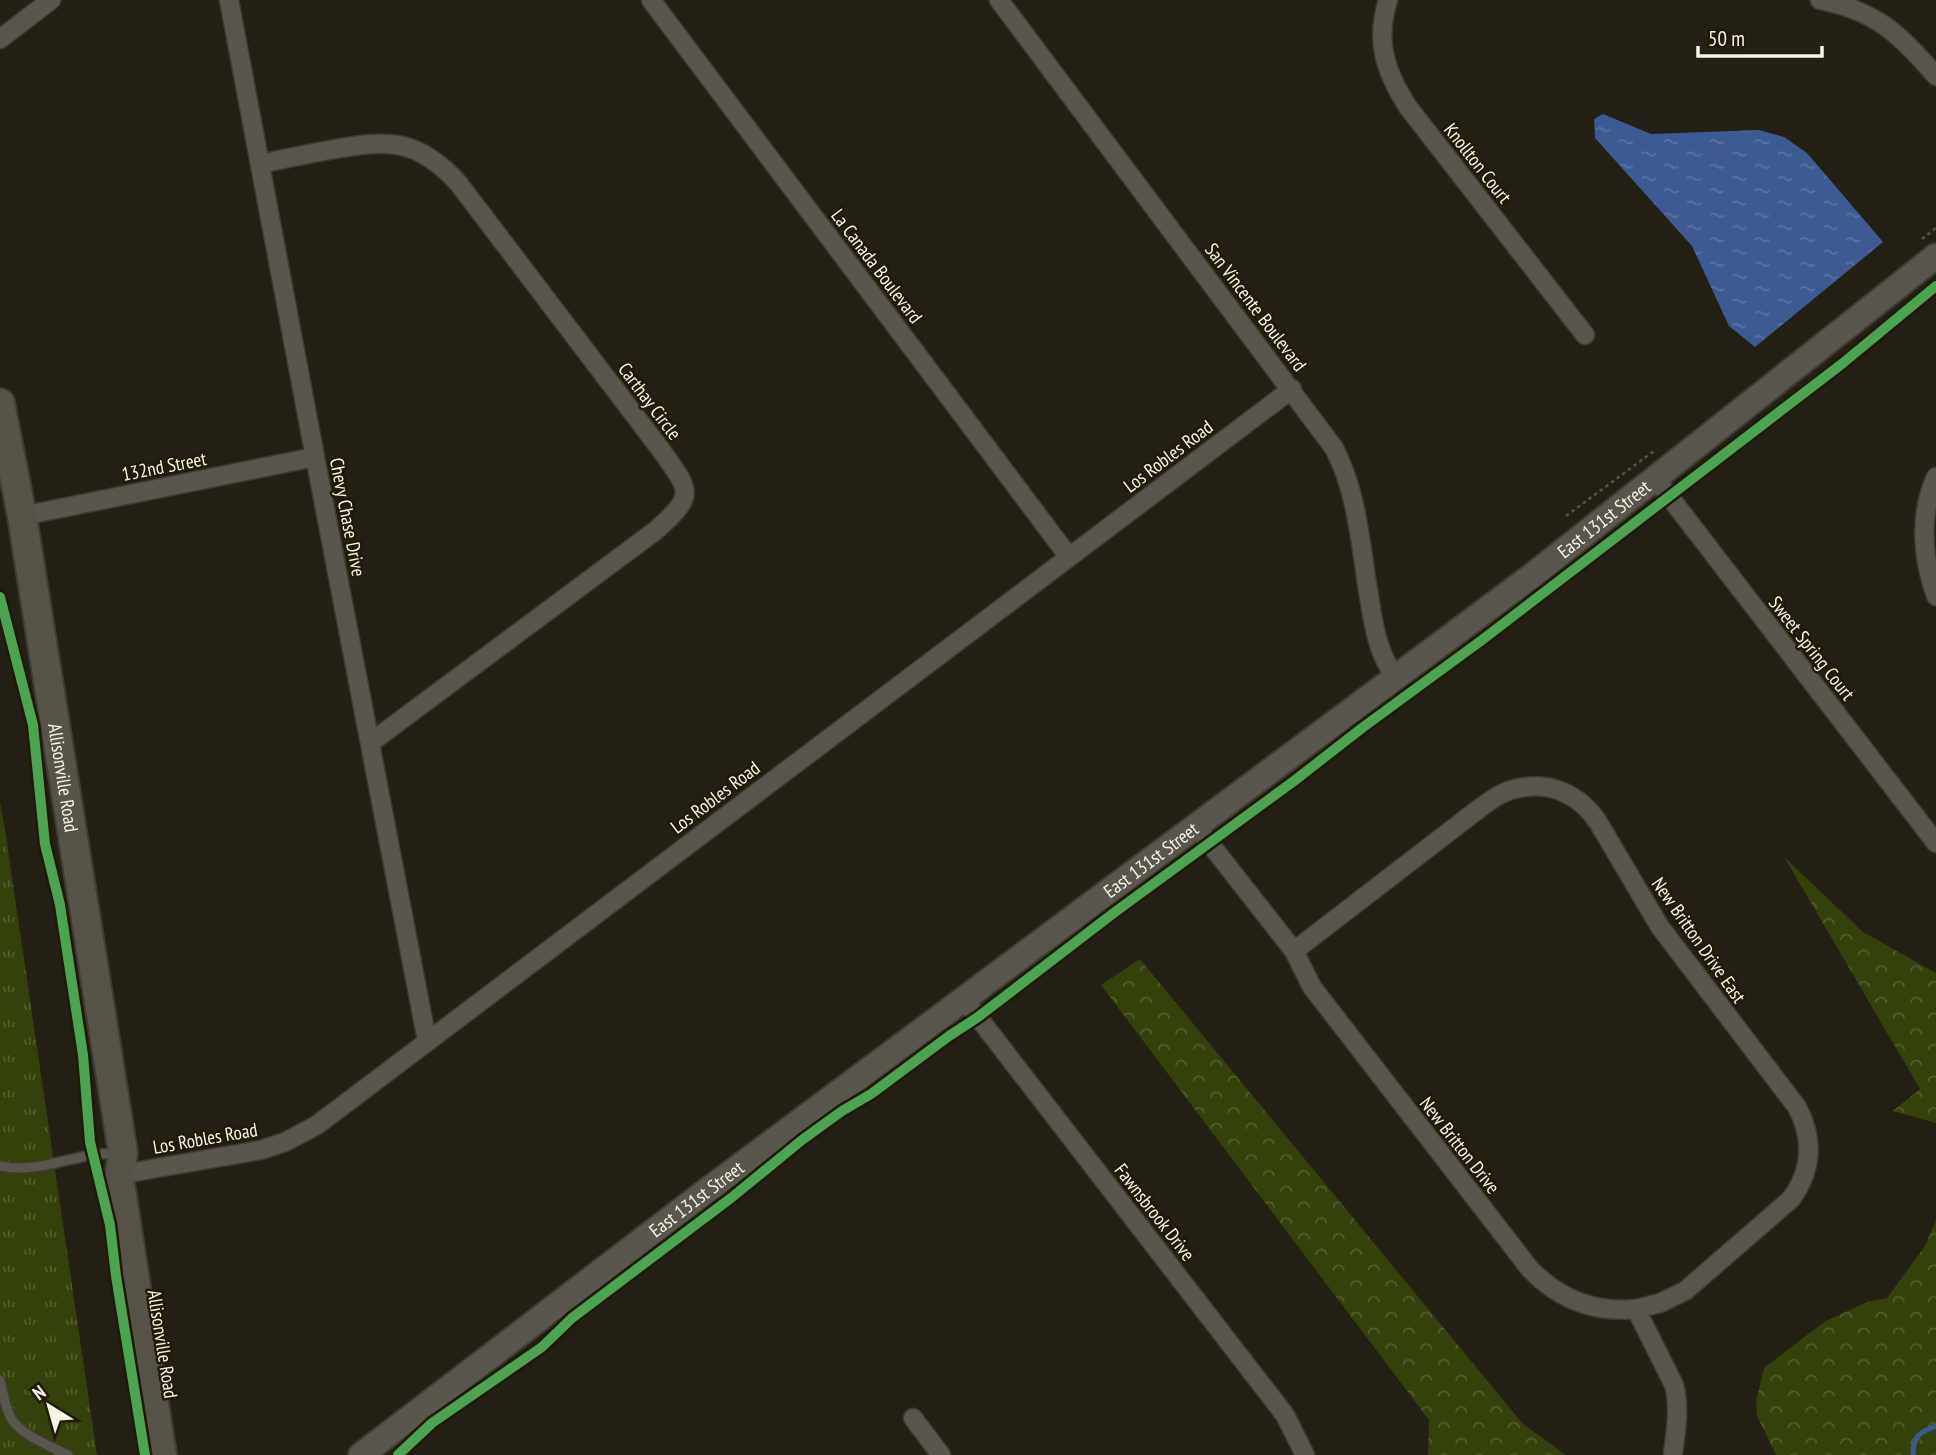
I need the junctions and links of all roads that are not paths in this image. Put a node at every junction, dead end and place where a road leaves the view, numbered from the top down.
1 (51, 0) edge
2 (229, 0) edge
3 (650, 0) edge
4 (999, 0) edge
5 (1388, 0) edge
6 (1820, 0) edge
7 (0, 39) edge
8 (1936, 76) edge
9 (260, 164) junction
10 (1936, 257) edge
11 (1585, 335) dead end
12 (1292, 389) junction
13 (0, 403) edge
14 (315, 457) junction
15 (1936, 477) edge
16 (1655, 478) junction
17 (22, 516) junction
18 (1069, 557) junction
19 (1936, 596) edge
20 (1395, 677) junction
21 (370, 743) junction
22 (1196, 826) junction
23 (1936, 843) edge
24 (1294, 951) junction
25 (964, 999) junction
26 (427, 1041) junction
27 (128, 1163) junction
28 (0, 1167) edge
29 (1636, 1309) junction
30 (0, 1380) edge
31 (913, 1418) dead end
32 (1673, 1453) edge
33 (68, 1455) edge
34 (162, 1455) edge
35 (181, 1455) edge
36 (361, 1455) edge
37 (941, 1455) edge
38 (1305, 1455) edge

1 - 7 street
2 - 9 street, Chevy Chase Drive
3 - 18 street, La Canada Boulevard
4 - 12 street, San Vincente Boulevard
5 - 11 street, Knollton Court
6 - 8 street
9 - 14 street, Chevy Chase Drive
9 - 21 street, Carthay Circle
10 - 16 street, East 131st Street
12 - 18 street, Los Robles Road
12 - 20 street, San Vincente Boulevard
13 - 17 main road, Allisonville Road
14 - 17 street, 132nd Street
14 - 21 street, Chevy Chase Drive
15 - 19 street
16 - 20 street, East 131st Street
16 - 23 street, Sweet Spring Court
17 - 27 main road, Allisonville Road
18 - 26 street, Los Robles Road
20 - 22 street, East 131st Street
21 - 26 street, Chevy Chase Drive
22 - 24 street, New Britton Drive
22 - 25 street, East 131st Street
24 - 29 street, New Britton Drive
24 - 29 street, New Britton Drive East
25 - 36 street, East 131st Street
25 - 38 street, Fawnsbrook Drive
26 - 27 street, Los Robles Road
27 - 28 lane
27 - 34 main road, Allisonville Road
27 - 35 main road, Allisonville Road
29 - 32 street
30 - 33 lane
31 - 37 street

